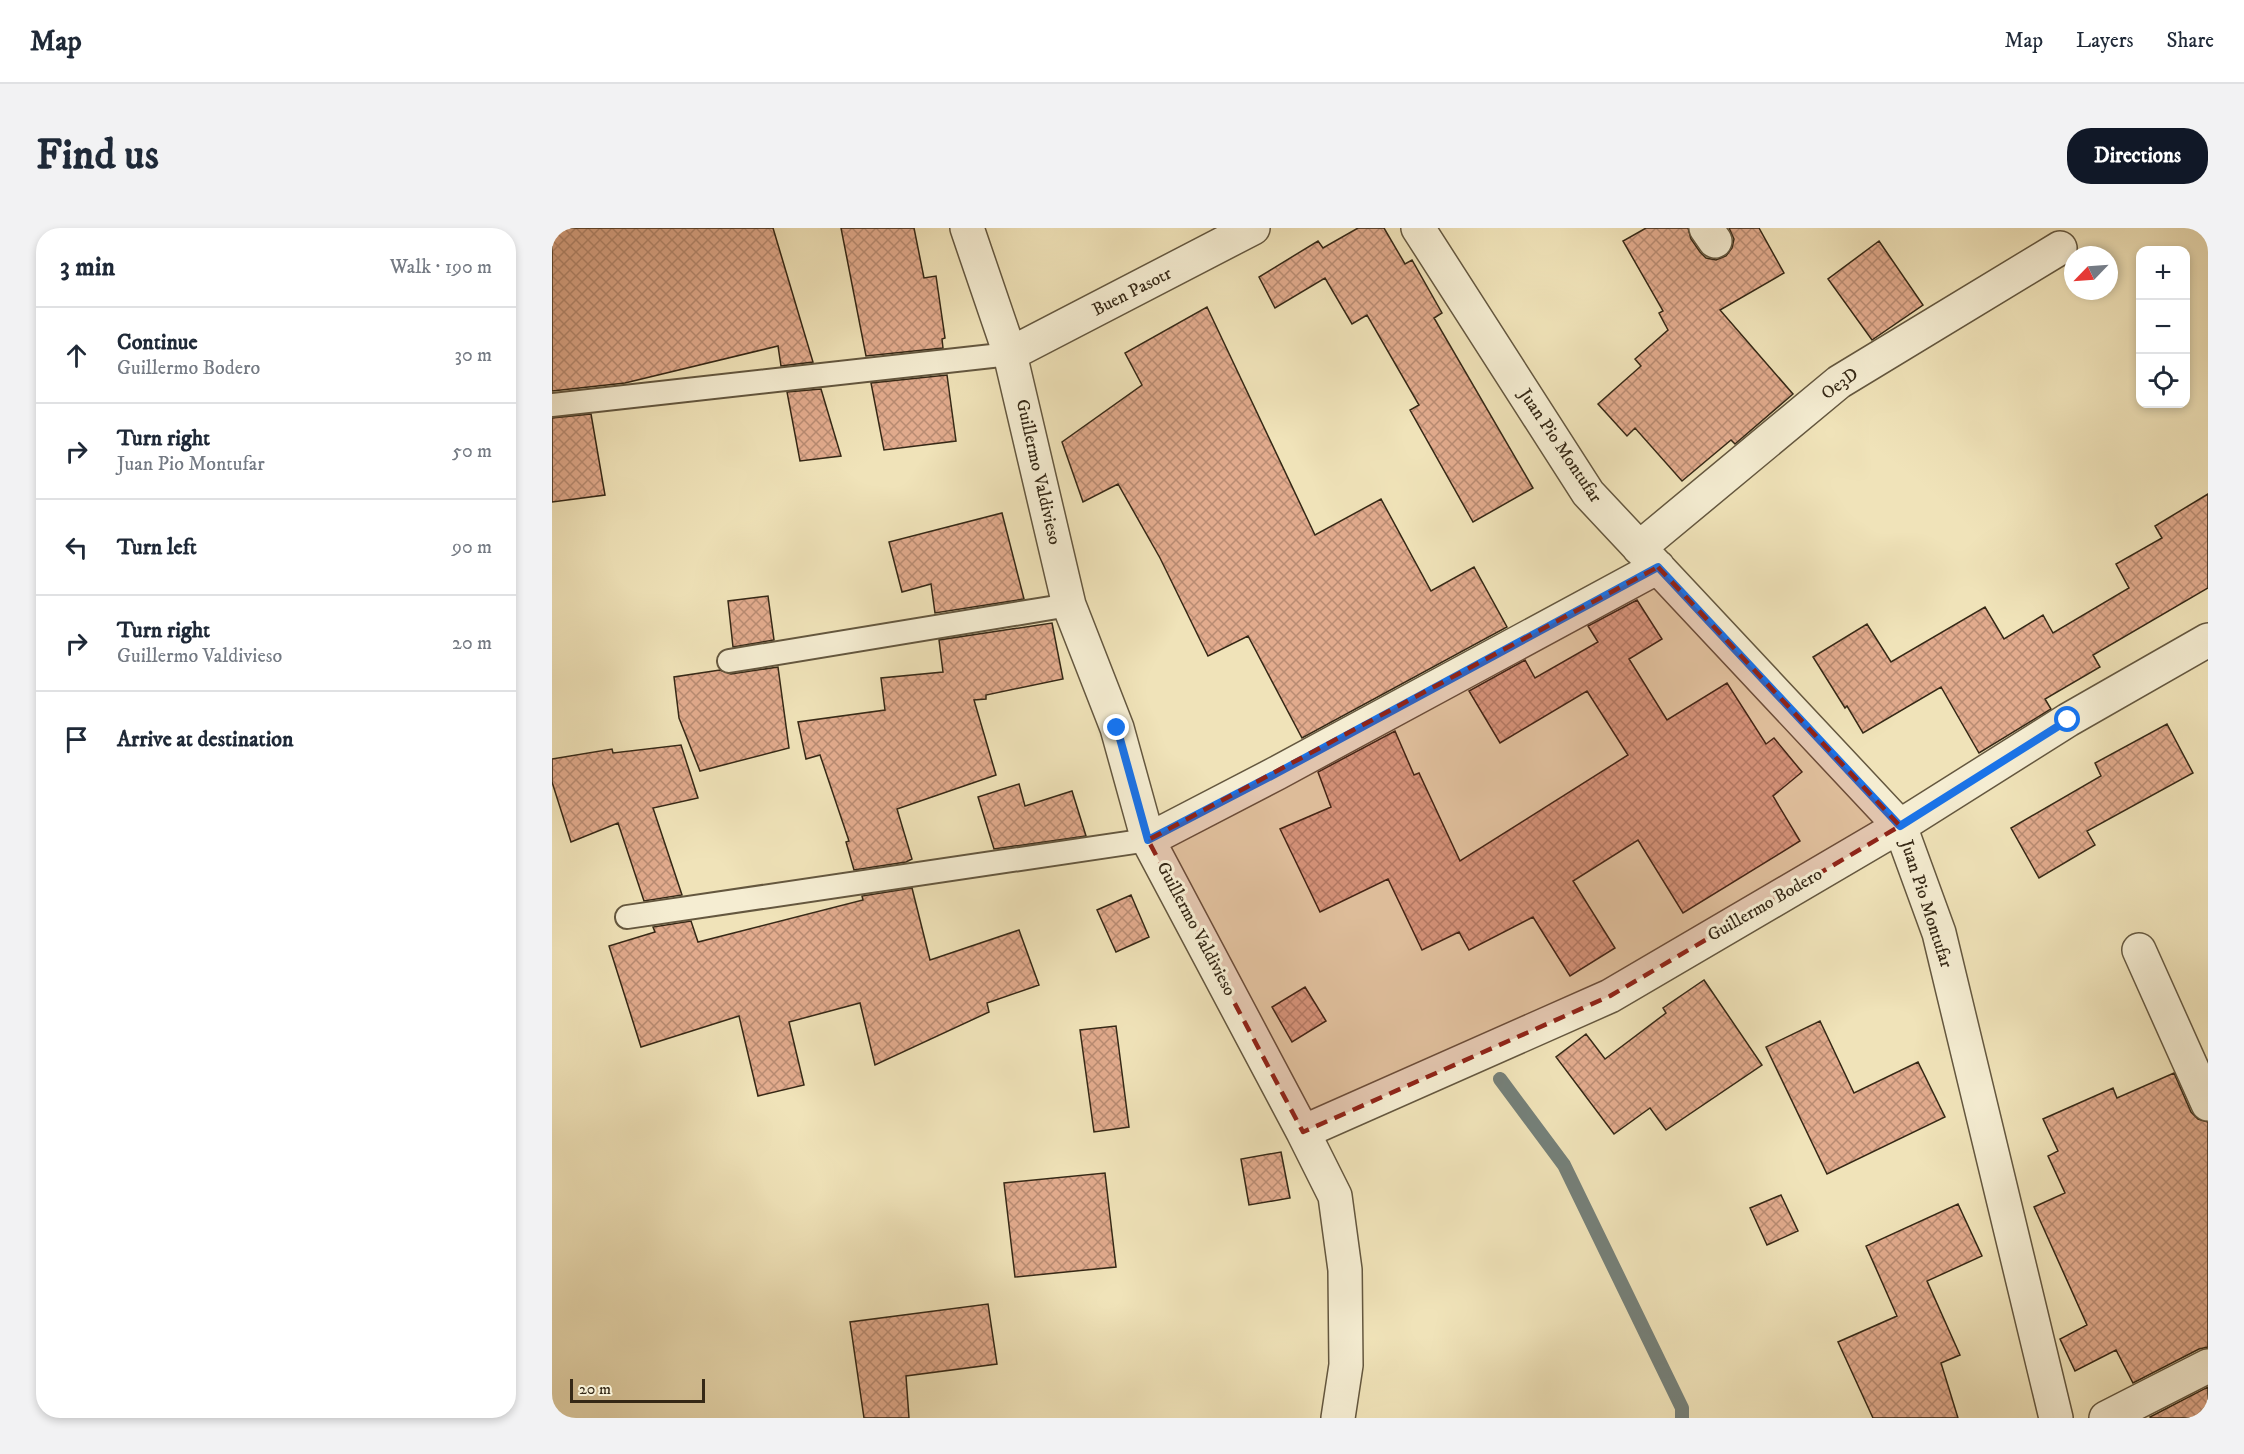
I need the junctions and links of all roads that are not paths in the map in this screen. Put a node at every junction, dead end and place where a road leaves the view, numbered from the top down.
1 (967, 228) edge
2 (1253, 228) edge
3 (1418, 228) edge
4 (2060, 248) dead end
5 (1010, 354) junction
6 (552, 405) edge
7 (1649, 558) junction
8 (1069, 605) junction
9 (2208, 640) edge
10 (729, 662) dead end
11 (1900, 826) junction
12 (1148, 840) junction
13 (627, 917) dead end
14 (2139, 950) dead end
15 (2208, 1104) edge
16 (1303, 1132) junction
17 (2208, 1366) edge
18 (1338, 1418) edge
19 (2056, 1418) edge
20 (2106, 1418) edge

1 - 5 street, Guillermo Valdivieso
2 - 5 street, Buen Pasotr
3 - 7 street, Juan Pio Montufar
4 - 7 street, Oe3D
5 - 6 lane
5 - 8 street, Guillermo Valdivieso
7 - 11 street, Juan Pio Montufar
7 - 12 street, Oe3D
8 - 10 lane
8 - 12 street, Guillermo Valdivieso
9 - 11 street, Guillermo Bodero
11 - 16 street, Guillermo Bodero
11 - 19 street, Juan Pio Montufar
12 - 13 lane
12 - 16 street, Guillermo Valdivieso
14 - 15 street
16 - 18 street, Guillermo Valdivieso
17 - 20 street

